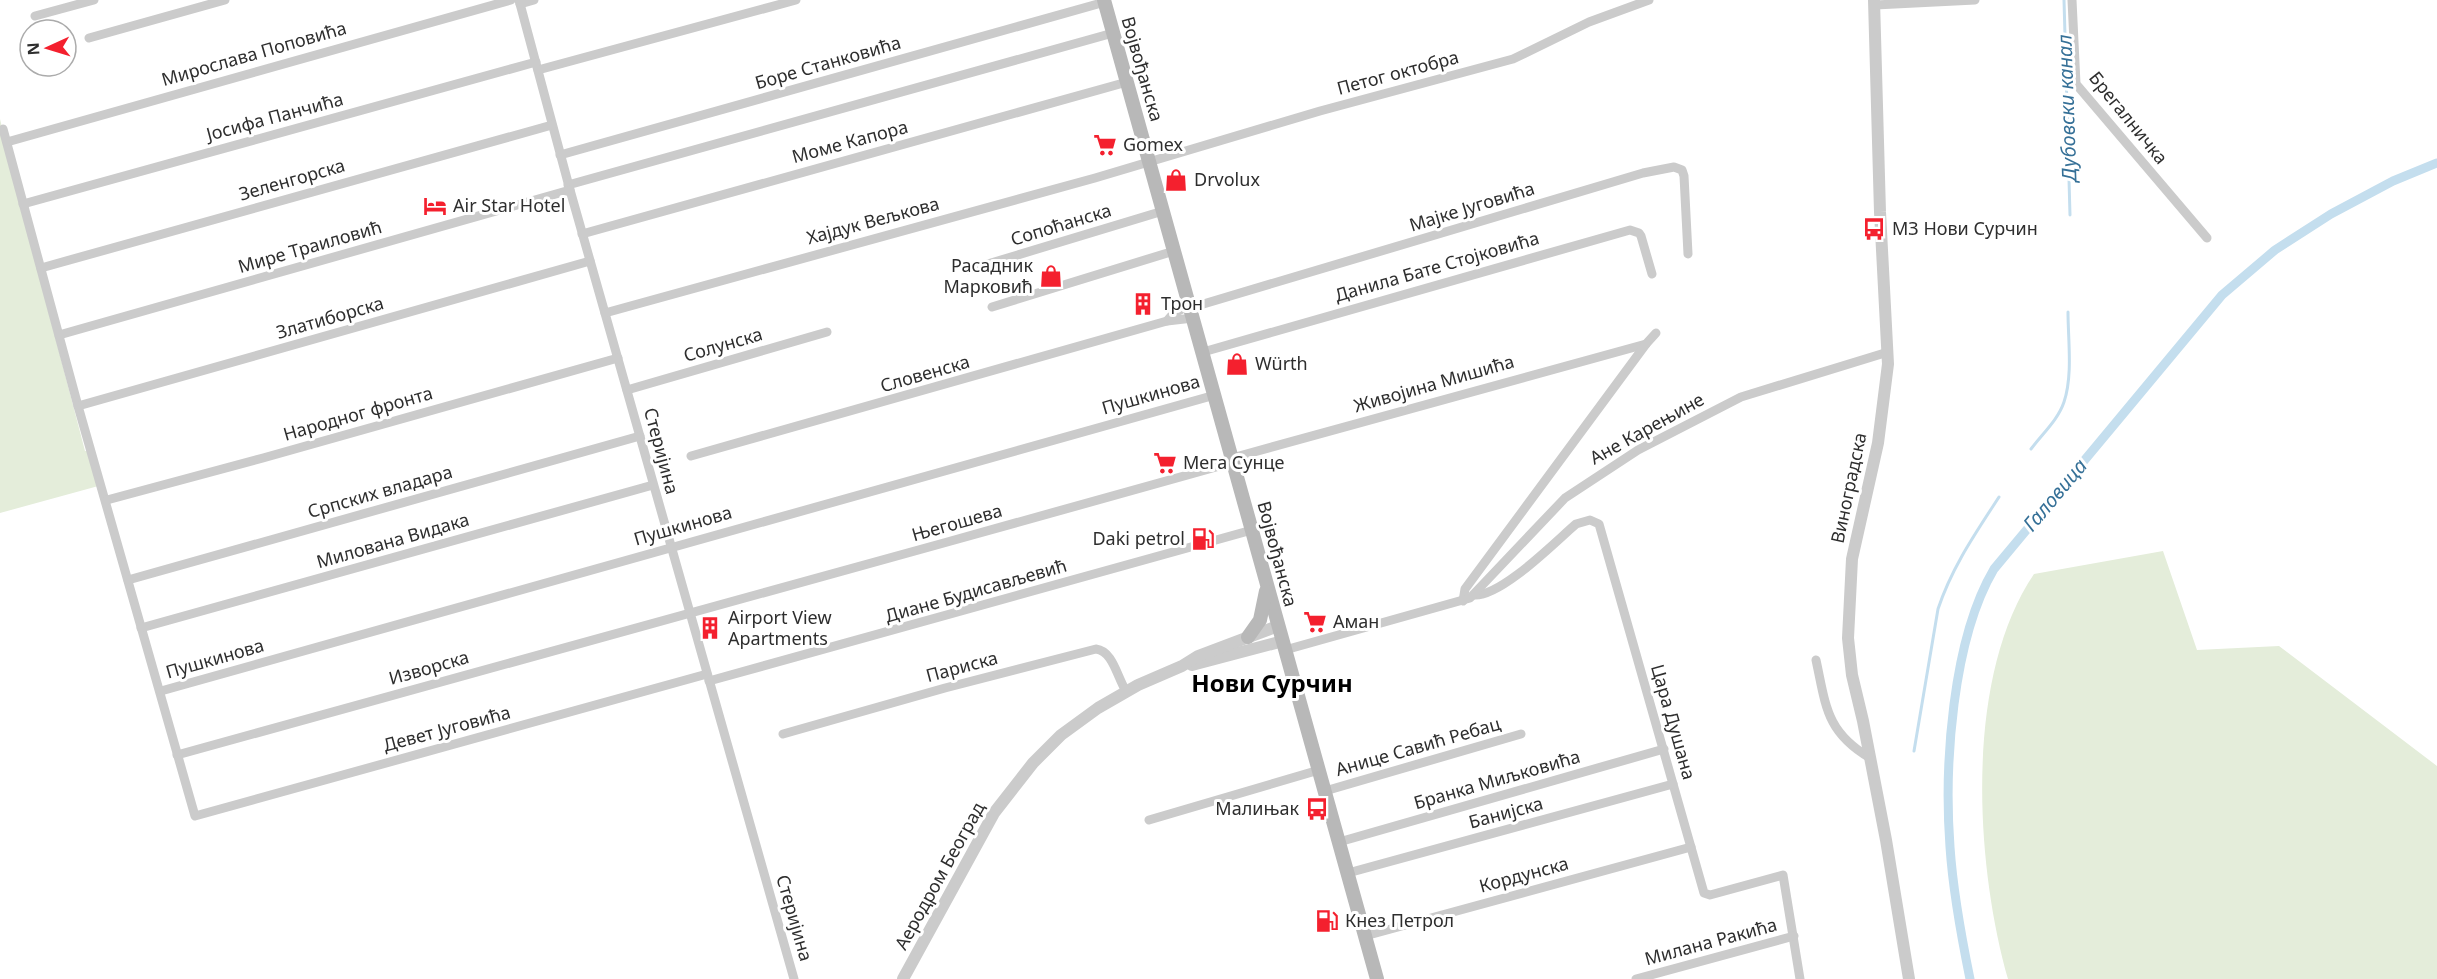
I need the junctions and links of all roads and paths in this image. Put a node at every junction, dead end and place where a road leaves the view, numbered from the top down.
1 (94, 0) edge
2 (225, 0) edge
3 (534, 0) edge
4 (796, 0) edge
5 (1649, 0) edge
6 (1975, 0) edge
7 (2072, 0) edge
8 (517, 1) edge
9 (1104, 1) edge
10 (1874, 2) edge
11 (34, 16) dead end
12 (1113, 33) junction
13 (89, 38) dead end
14 (537, 66) junction
15 (1127, 82) junction
16 (552, 125) junction
17 (3, 129) dead end
18 (7, 142) junction
19 (560, 155) junction
20 (1149, 161) junction
21 (569, 188) junction
22 (23, 204) junction
23 (1163, 211) junction
24 (582, 234) junction
25 (2206, 238) dead end
26 (1174, 251) junction
27 (1688, 254) dead end
28 (590, 261) junction
29 (41, 268) junction
30 (968, 270) dead end
31 (1652, 274) dead end
32 (992, 307) dead end
33 (1191, 311) junction
34 (605, 313) junction
35 (827, 332) dead end
36 (1656, 333) dead end
37 (59, 336) junction
38 (1646, 344) junction
39 (1203, 352) junction
40 (1888, 352) junction
41 (618, 358) junction
42 (627, 390) junction
43 (1215, 395) junction
44 (78, 406) junction
45 (640, 436) junction
46 (691, 456) dead end
47 (1233, 460) junction
48 (654, 485) junction
49 (107, 500) junction
50 (1252, 530) junction
51 (671, 547) junction
52 (128, 580) junction
53 (1266, 583) junction
54 (1474, 595) junction
55 (1463, 601) junction
56 (689, 613) junction
57 (1278, 626) junction
58 (141, 628) junction
59 (1248, 637) junction
60 (1284, 646) junction
61 (1816, 660) dead end
62 (1182, 666) junction
63 (708, 677) junction
64 (160, 691) junction
65 (1126, 691) junction
66 (783, 734) dead end
67 (1521, 734) dead end
68 (1664, 749) junction
69 (177, 755) junction
70 (1870, 758) junction
71 (1319, 770) junction
72 (1673, 784) junction
73 (1325, 792) junction
74 (1149, 820) dead end
75 (1339, 842) junction
76 (1691, 847) junction
77 (1348, 873) junction
78 (1365, 936) junction
79 (1794, 936) junction
80 (794, 979) edge
81 (903, 979) edge
82 (1377, 979) edge
83 (1636, 979) edge
84 (1800, 979) edge
85 (1909, 979) edge

1 - 11 street
2 - 13 street
3 - 8 street, Мирослава Поповића
4 - 14 street, Јосифа Панчића
5 - 20 street, Петог октобра
6 - 10 street
7 - 25 street, Брегалничка
8 - 14 street, Стеријина
8 - 18 street, Мирослава Поповића
9 - 12 main road, Војвођанска
9 - 19 street, Боре Станковића
10 - 40 street, Виноградска
12 - 15 main road, Војвођанска
12 - 21 street, Мире Траиловић
14 - 16 street, Стеријина
14 - 22 street, Јосифа Панчића
15 - 20 main road, Војвођанска
15 - 24 street, Моме Капора
16 - 19 street, Стеријина
16 - 29 street, Зеленгорска
17 - 18 street
18 - 22 street
19 - 21 street, Стеријина
20 - 23 main road, Војвођанска
20 - 34 street, Хајдук Вељкова
21 - 24 street, Стеријина
21 - 37 street, Мире Траиловић
22 - 29 street
23 - 26 main road, Војвођанска
23 - 30 street, Сопоћанска
24 - 28 street, Стеријина
26 - 32 street
26 - 33 main road, Војвођанска
27 - 33 street, Мајке Југовића
28 - 34 street, Стеријина
28 - 44 street, Златиборска
29 - 37 street
31 - 39 street, Данила Бате Стојковића
33 - 39 main road, Војвођанска
33 - 46 street, Словенска
34 - 41 street, Стеријина
35 - 42 street, Солунска
36 - 38 street
37 - 44 street
38 - 47 street, Живојина Мишића
38 - 55 street, Ане Карењине
39 - 43 main road, Војвођанска
40 - 54 street, Ане Карењине
40 - 70 street, Виноградска
41 - 42 street, Стеријина
41 - 49 street, Народног фронта
42 - 45 street, Стеријина
43 - 47 main road, Војвођанска
43 - 51 street, Пушкинова
44 - 49 street
45 - 48 street, Стеријина
45 - 52 street, Српских владара
47 - 50 main road, Војвођанска
47 - 56 street, Његошева
48 - 51 street, Стеријина
48 - 58 street, Милована Видака
49 - 52 street
50 - 53 main road, Војвођанска
50 - 63 street, Диане Будисављевић
51 - 56 street, Стеријина
51 - 64 street, Пушкинова
52 - 58 street
53 - 57 main road, Војвођанска
53 - 59 main road
54 - 55 street, Ане Карењине
54 - 68 street, Цара Душана
55 - 60 street, Ане Карењине
56 - 63 street, Стеријина
56 - 69 street, Изворска
57 - 59 street, Аеродром Београд
57 - 60 main road, Војвођанска
58 - 64 street
59 - 62 street, Аеродром Београд
60 - 62 street, Аеродром Београд
60 - 71 main road, Војвођанска
61 - 70 street
62 - 65 street, Аеродром Београд
63 - 69 street, Девет Југовића
63 - 80 street, Стеријина
64 - 69 street
65 - 66 street, Париска
65 - 81 street, Аеродром Београд
67 - 73 street, Анице Савић Ребац
68 - 72 street, Цара Душана
68 - 75 street, Бранка Миљковића
70 - 85 street, Виноградска
71 - 73 main road, Војвођанска
71 - 74 street
72 - 76 street, Цара Душана
72 - 77 street, Банијска
73 - 75 main road, Војвођанска
75 - 77 main road, Војвођанска
76 - 78 street, Кордунска
76 - 79 street, Цара Душана
77 - 78 main road, Војвођанска
78 - 82 main road, Војвођанска
79 - 83 street, Милана Ракића
79 - 84 street, Цара Душана

